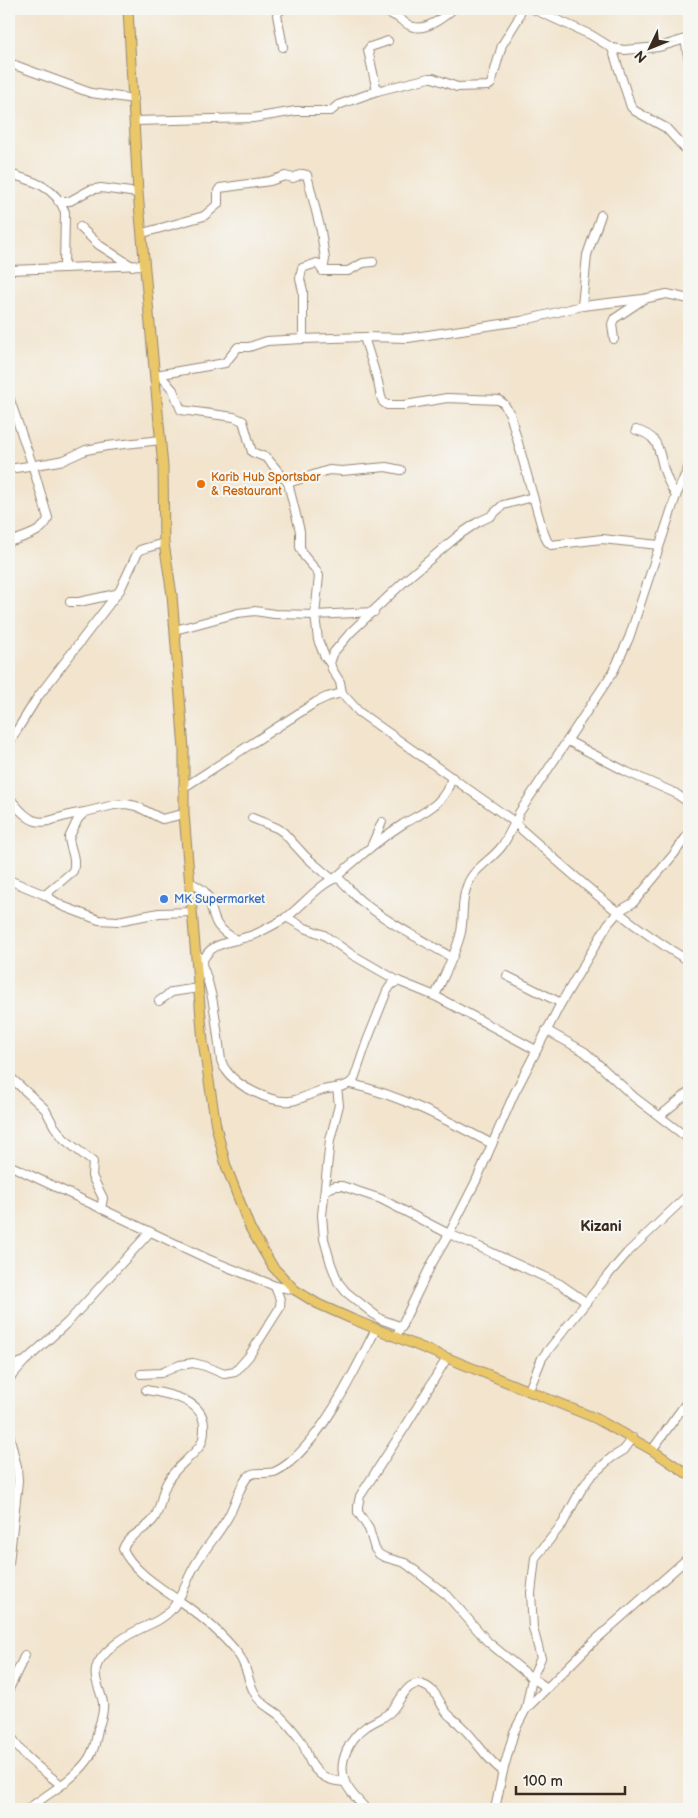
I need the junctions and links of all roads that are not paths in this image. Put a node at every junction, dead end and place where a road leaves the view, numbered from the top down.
1 (128, 9) edge
2 (283, 9) edge
3 (378, 9) edge
4 (453, 9) edge
5 (521, 9) edge
6 (533, 9) edge
7 (687, 39) edge
8 (388, 41) dead end
9 (283, 47) dead end
10 (612, 48) junction
11 (689, 61) edge
12 (9, 63) edge
13 (377, 91) junction
14 (134, 99) junction
15 (135, 121) junction
16 (689, 153) edge
17 (9, 174) edge
18 (138, 193) junction
19 (58, 201) junction
20 (601, 215) dead end
21 (80, 227) dead end
22 (143, 233) junction
23 (373, 262) dead end
24 (144, 265) junction
25 (132, 266) junction
26 (64, 268) junction
27 (9, 270) edge
28 (323, 271) junction
29 (689, 298) edge
30 (643, 300) junction
31 (582, 306) junction
32 (364, 337) junction
33 (303, 339) junction
34 (614, 339) dead end
35 (158, 375) junction
36 (9, 398) edge
37 (636, 430) dead end
38 (161, 440) junction
39 (34, 466) junction
40 (689, 466) edge
41 (9, 469) edge
42 (401, 470) dead end
43 (288, 483) junction
44 (676, 496) junction
45 (533, 497) junction
46 (9, 542) edge
47 (164, 543) junction
48 (659, 545) junction
49 (116, 594) junction
50 (70, 602) dead end
51 (374, 612) junction
52 (315, 615) junction
53 (174, 630) junction
54 (330, 663) junction
55 (342, 693) junction
56 (568, 741) junction
57 (9, 743) edge
58 (452, 777) junction
59 (183, 788) junction
60 (9, 797) edge
61 (689, 803) edge
62 (85, 812) junction
63 (184, 814) junction
64 (252, 818) dead end
65 (382, 822) dead end
66 (516, 823) junction
67 (689, 833) edge
68 (371, 847) junction
69 (334, 878) junction
70 (9, 880) edge
71 (190, 882) junction
72 (45, 896) junction
73 (619, 911) junction
74 (192, 912) junction
75 (286, 918) junction
76 (236, 940) junction
77 (195, 950) junction
78 (451, 957) junction
79 (689, 961) edge
80 (202, 963) junction
81 (507, 976) dead end
82 (395, 983) junction
83 (198, 988) junction
84 (435, 996) junction
85 (159, 1001) dead end
86 (561, 1003) junction
87 (546, 1030) junction
88 (536, 1050) junction
89 (9, 1076) edge
90 (350, 1084) junction
91 (337, 1088) junction
92 (689, 1092) edge
93 (660, 1116) junction
94 (689, 1139) edge
95 (492, 1144) junction
96 (9, 1165) edge
97 (325, 1190) junction
98 (689, 1194) edge
99 (101, 1209) junction
100 (150, 1232) junction
101 (449, 1234) junction
102 (275, 1286) junction
103 (295, 1290) junction
104 (586, 1302) junction
105 (402, 1327) junction
106 (376, 1329) junction
107 (396, 1338) junction
108 (447, 1358) junction
109 (25, 1361) junction
110 (9, 1367) edge
111 (141, 1374) dead end
112 (9, 1379) edge
113 (146, 1390) dead end
114 (529, 1390) junction
115 (689, 1399) edge
116 (9, 1434) edge
117 (633, 1438) junction
118 (652, 1450) junction
119 (689, 1475) edge
120 (689, 1557) edge
121 (9, 1563) edge
122 (178, 1600) junction
123 (25, 1655) dead end
124 (532, 1678) junction
125 (546, 1687) junction
126 (9, 1689) edge
127 (526, 1709) junction
128 (9, 1728) edge
129 (503, 1771) junction
130 (345, 1782) junction
131 (61, 1785) junction
132 (28, 1809) edge
133 (366, 1809) edge
134 (495, 1809) edge

1 - 14 main road
2 - 9 street
3 - 4 street
5 - 13 street
6 - 10 street
7 - 10 street
7 - 11 street
8 - 13 street
10 - 16 street
12 - 14 street
13 - 15 street
14 - 15 main road
15 - 18 main road
17 - 19 street
18 - 19 street
18 - 22 main road
19 - 26 street
20 - 31 street
21 - 25 street
22 - 24 main road
22 - 28 street
23 - 28 street
24 - 25 street
24 - 35 main road
25 - 26 street
26 - 27 street
28 - 33 street
29 - 30 street
30 - 31 street
30 - 34 street
31 - 32 street
32 - 33 street
32 - 45 street
33 - 35 street
35 - 38 main road
35 - 43 street
36 - 39 street
37 - 44 street
38 - 39 street
38 - 47 main road
39 - 41 street
39 - 46 street
40 - 44 street
42 - 43 street
43 - 52 street
44 - 48 street
45 - 48 street
45 - 51 street
47 - 49 street
47 - 53 main road
48 - 56 street
49 - 50 street
49 - 57 street
51 - 52 street
51 - 54 street
52 - 53 street
52 - 54 street
53 - 59 main road
54 - 55 street
55 - 58 street
55 - 59 street
56 - 61 street
56 - 66 street
58 - 66 street
58 - 68 street
59 - 63 main road
60 - 62 street
62 - 63 street
62 - 72 street
63 - 71 main road
64 - 69 street
65 - 68 street
66 - 73 street
66 - 78 street
67 - 73 street
68 - 69 street
69 - 75 street
69 - 78 street
70 - 72 street
71 - 74 main road
71 - 76 street
72 - 74 street
73 - 79 street
73 - 86 street
74 - 77 main road
75 - 76 street
75 - 82 street
76 - 80 street
77 - 80 street
77 - 83 main road
78 - 84 street
80 - 91 street
81 - 86 street
82 - 84 street
82 - 90 street
83 - 85 street
83 - 103 main road
84 - 88 street
86 - 87 street
87 - 88 street
87 - 93 street
88 - 95 street
89 - 99 street
90 - 91 street
90 - 95 street
91 - 97 street
92 - 93 street
93 - 94 street
95 - 101 street
96 - 99 street
97 - 101 street
97 - 105 street
98 - 104 street
99 - 100 street
100 - 102 street
100 - 109 street
101 - 104 street
101 - 105 street
102 - 103 street
102 - 111 street
103 - 106 main road
104 - 114 street
105 - 107 street
106 - 107 main road
106 - 122 street
107 - 108 main road
108 - 114 main road
108 - 124 street
109 - 110 street
109 - 112 street
113 - 122 street
114 - 117 main road
115 - 118 street
116 - 121 street
117 - 118 main road
117 - 124 street
118 - 119 main road
120 - 125 street
122 - 130 street
122 - 131 street
123 - 126 street
124 - 125 street
124 - 127 street
125 - 127 street
127 - 129 street
128 - 131 street
129 - 130 street
129 - 134 street
130 - 133 street
131 - 132 street

